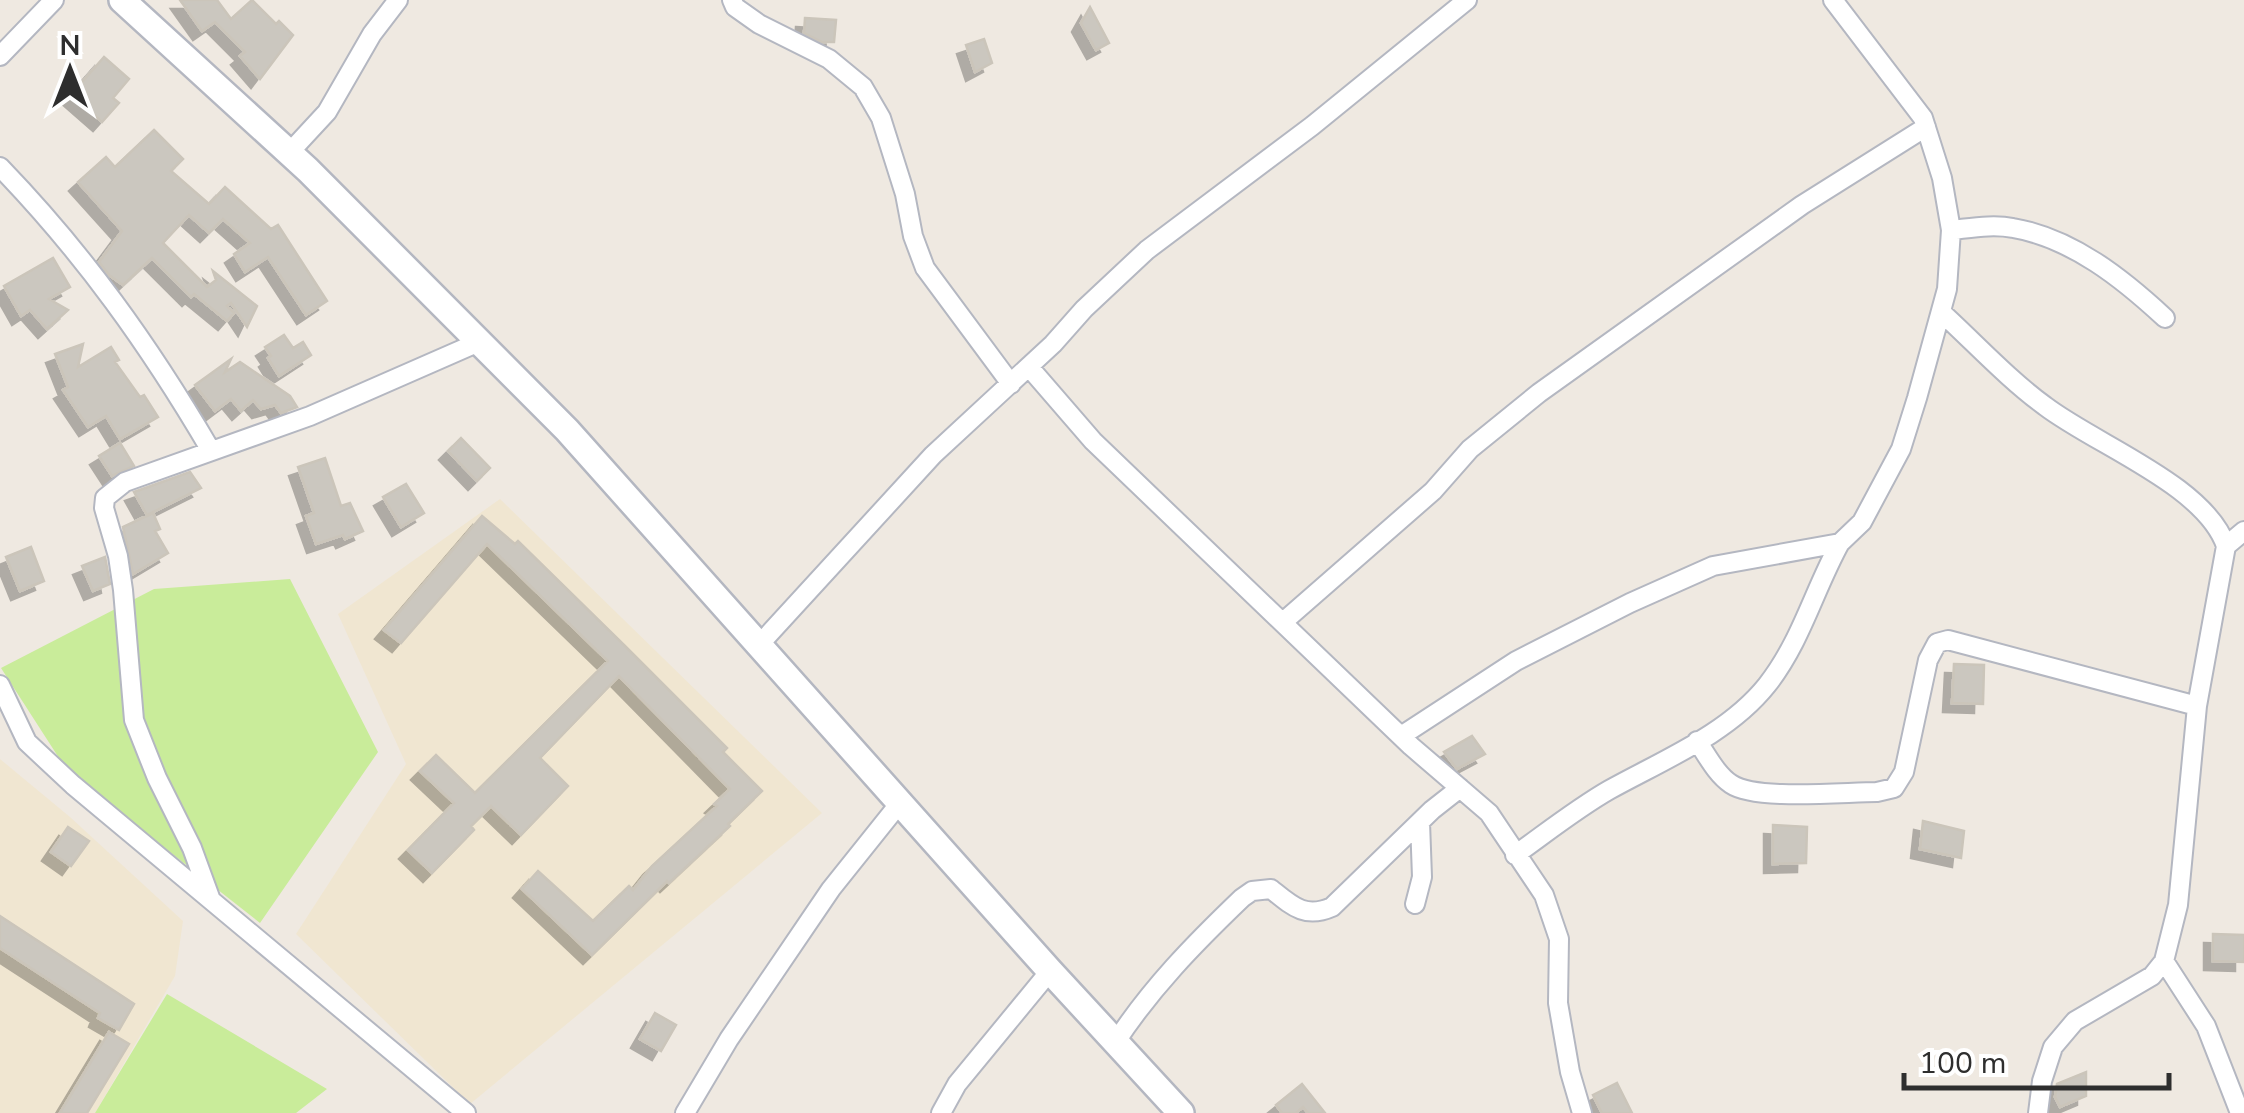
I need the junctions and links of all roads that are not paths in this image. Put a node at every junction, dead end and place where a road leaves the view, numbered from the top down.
1 (54, 0) edge
2 (122, 0) edge
3 (398, 0) edge
4 (732, 0) edge
5 (1467, 0) edge
6 (1833, 0) edge
7 (0, 56) edge
8 (1926, 127) junction
9 (289, 153) junction
10 (0, 167) edge
11 (1951, 230) junction
12 (1941, 312) junction
13 (2166, 318) dead end
14 (479, 342) junction
15 (1028, 367) junction
16 (1010, 384) junction
17 (210, 449) junction
18 (2244, 531) edge
19 (1840, 543) junction
20 (2226, 546) junction
21 (1284, 622) junction
22 (758, 646) junction
23 (0, 685) edge
24 (2197, 706) junction
25 (1401, 736) junction
26 (1697, 741) junction
27 (1460, 788) junction
28 (899, 804) junction
29 (1420, 822) junction
30 (1514, 854) junction
31 (211, 900) junction
32 (1415, 904) dead end
33 (2164, 961) junction
34 (1050, 972) junction
35 (1115, 1043) junction
36 (450, 1106) edge
37 (466, 1113) edge
38 (685, 1113) edge
39 (941, 1113) edge
40 (1180, 1113) edge
41 (1582, 1113) edge
42 (2038, 1113) edge
43 (2240, 1113) edge

1 - 7 street
2 - 9 main road
3 - 9 street
4 - 16 street
5 - 15 street
6 - 8 street
8 - 11 street
8 - 21 street
9 - 14 main road
10 - 17 street
11 - 12 street
11 - 13 street
12 - 19 street
12 - 20 street
14 - 17 street
14 - 22 main road
15 - 16 street
15 - 21 street
16 - 22 street
17 - 31 street
18 - 20 street
19 - 25 street
19 - 26 street
20 - 24 street
21 - 25 street
22 - 28 main road
23 - 31 street
24 - 26 street
24 - 33 street
25 - 27 street
26 - 30 street
27 - 29 street
27 - 30 street
28 - 34 main road
28 - 38 street
29 - 32 street
29 - 35 street
30 - 41 street
31 - 36 street
33 - 42 street
33 - 43 street
34 - 35 main road
34 - 39 street
35 - 40 main road
36 - 37 street

